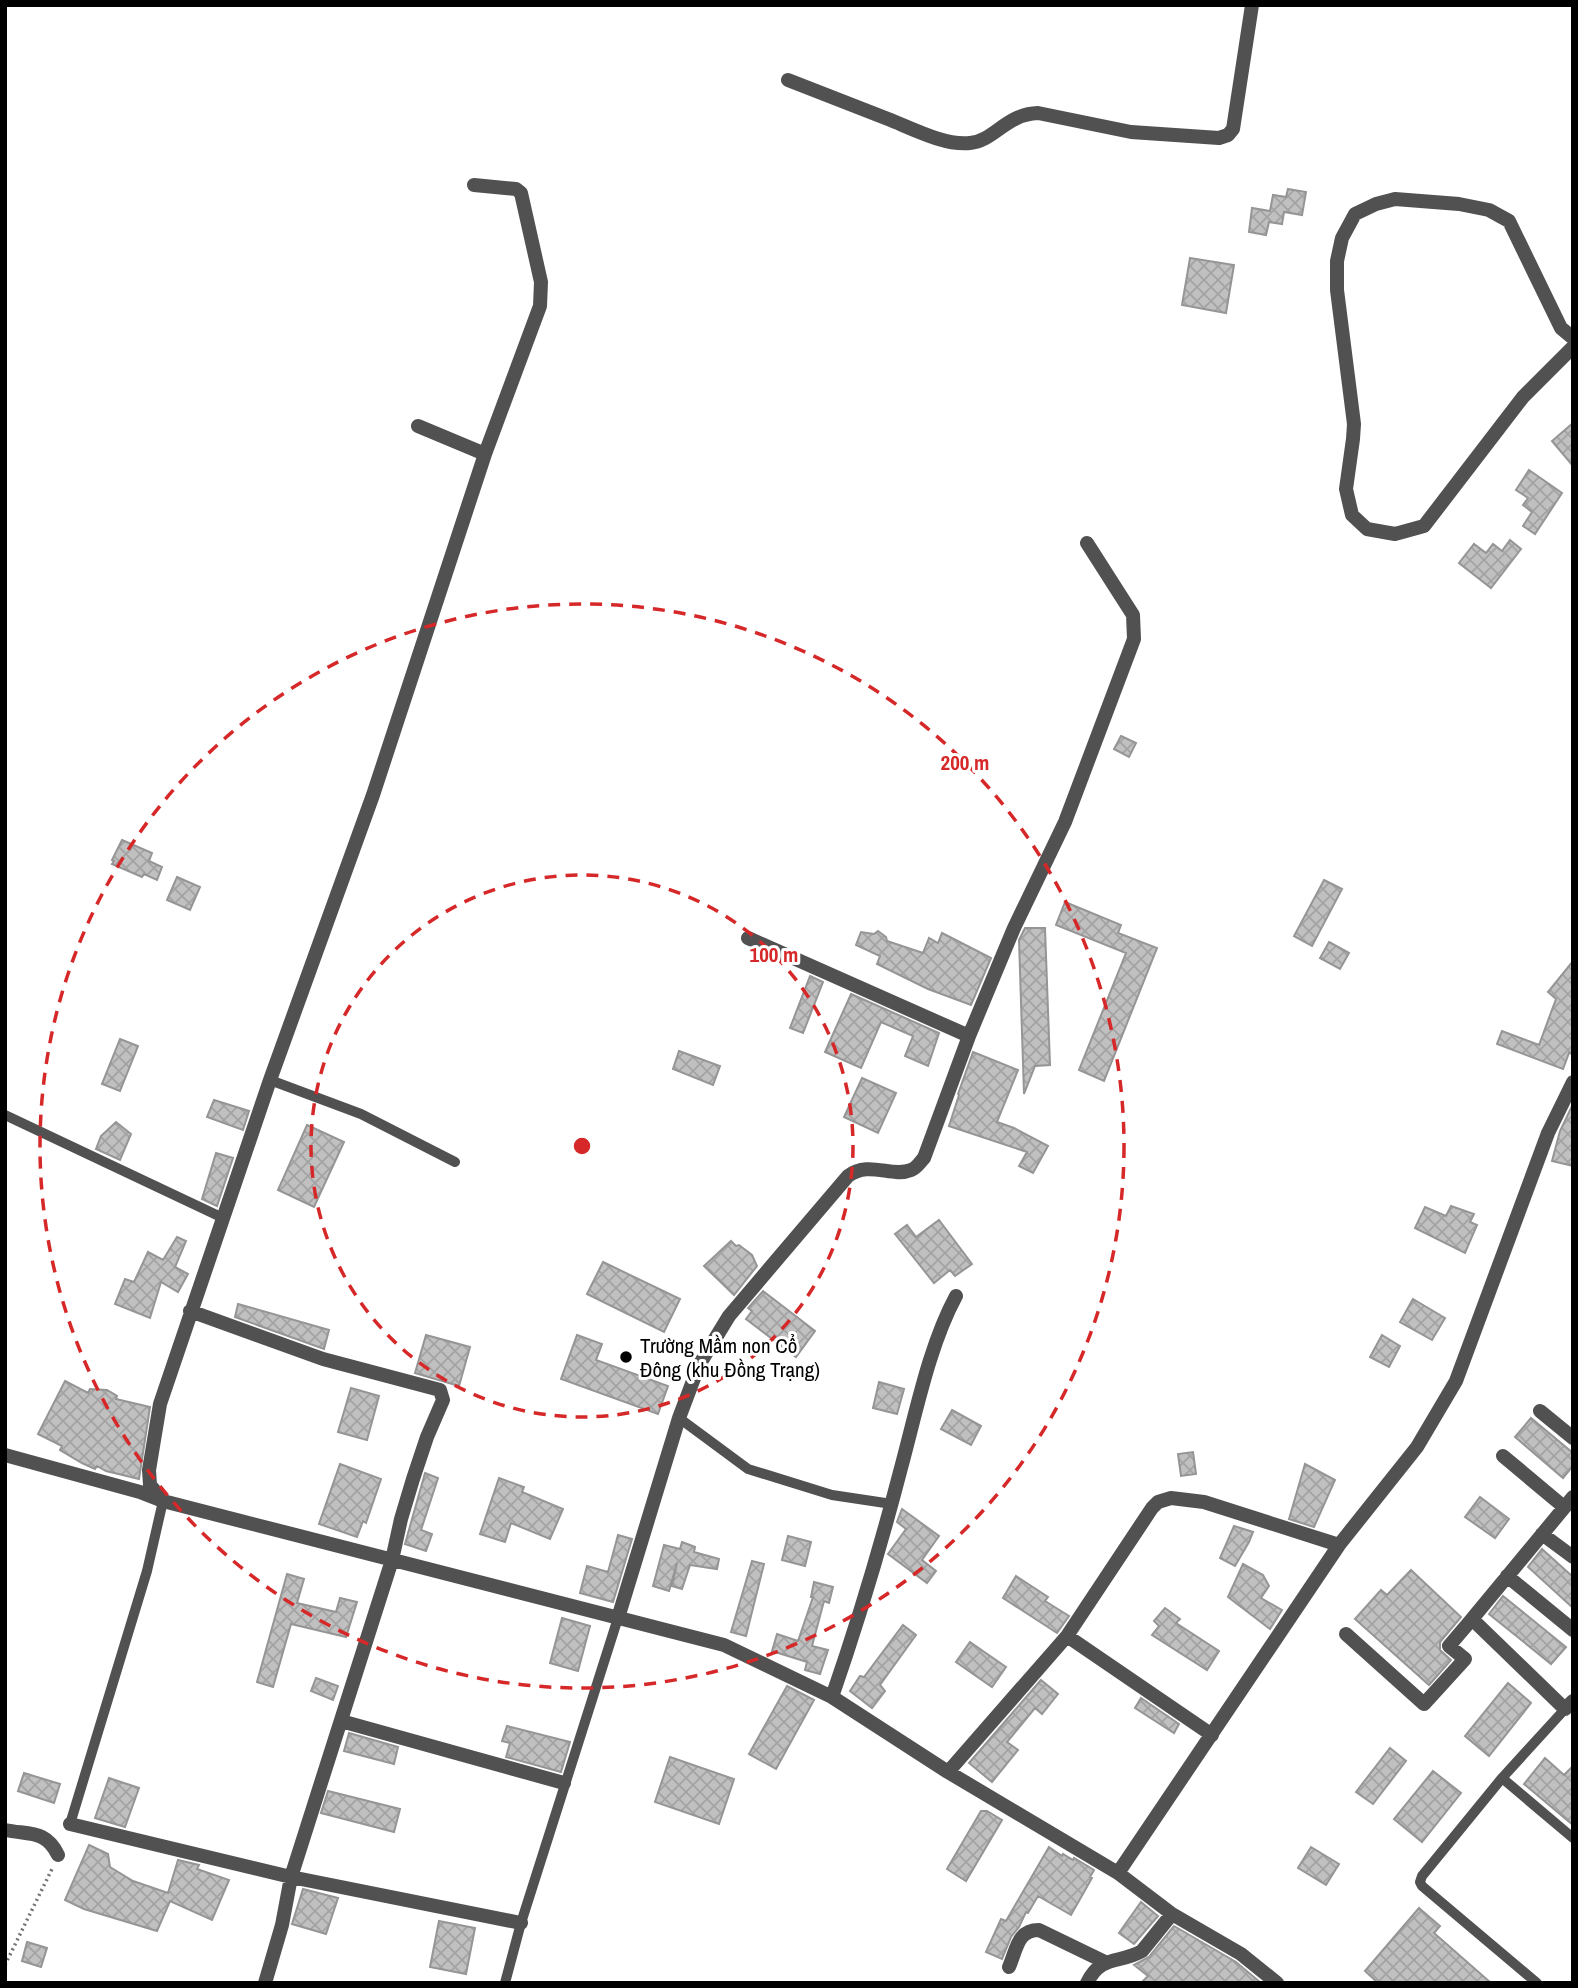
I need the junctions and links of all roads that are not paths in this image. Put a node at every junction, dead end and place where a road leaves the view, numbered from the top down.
1 (1252, 5) edge
2 (788, 80) dead end
3 (474, 185) dead end
4 (1573, 338) edge
5 (1573, 347) edge
6 (418, 426) dead end
7 (485, 454) junction
8 (1087, 543) dead end
9 (748, 938) dead end
10 (969, 1036) junction
11 (270, 1080) junction
12 (1573, 1083) edge
13 (5, 1115) edge
14 (454, 1162) dead end
15 (223, 1219) junction
16 (956, 1296) dead end
17 (190, 1311) junction
18 (1540, 1411) dead end
19 (679, 1418) junction
20 (1573, 1438) edge
21 (5, 1455) edge
22 (1503, 1456) dead end
23 (163, 1502) junction
24 (1568, 1502) edge
25 (892, 1504) junction
26 (1542, 1534) junction
27 (1339, 1545) junction
28 (1573, 1557) edge
29 (392, 1560) junction
30 (1507, 1576) junction
31 (618, 1618) junction
32 (1472, 1619) junction
33 (1573, 1630) edge
34 (1346, 1634) dead end
35 (1068, 1636) junction
36 (832, 1697) junction
37 (1569, 1705) edge
38 (341, 1721) junction
39 (1212, 1735) junction
40 (948, 1772) junction
41 (1502, 1778) junction
42 (564, 1783) junction
43 (70, 1824) joint
44 (5, 1830) edge
45 (1573, 1838) edge
46 (58, 1855) road end
47 (1118, 1872) junction
48 (291, 1877) junction
49 (1172, 1914) junction
50 (521, 1923) junction
51 (1105, 1962) junction
52 (1009, 1967) dead end
53 (265, 1983) edge
54 (505, 1983) edge
55 (1087, 1983) edge
56 (1277, 1983) edge
57 (1537, 1983) edge

1 - 2 street
3 - 7 street
4 - 5 street
6 - 7 street
7 - 11 street
8 - 10 street
9 - 10 street
10 - 19 street
11 - 14 lane
11 - 15 street
12 - 27 street
13 - 15 lane
15 - 17 street
16 - 25 street
17 - 23 street
17 - 29 street
18 - 20 street
19 - 25 lane
19 - 31 street
21 - 23 street
22 - 24 street
23 - 29 street
23 - 43 lane
24 - 26 street
25 - 36 street
26 - 28 street
26 - 30 street
27 - 35 street
27 - 39 street
29 - 31 street
29 - 38 street
30 - 32 street
30 - 33 street
31 - 36 street
31 - 42 lane
32 - 34 street
32 - 37 street
35 - 39 street
35 - 40 street
36 - 40 street
37 - 41 lane
38 - 42 street
38 - 48 street
39 - 47 street
40 - 47 street
41 - 45 lane
41 - 57 lane
42 - 50 lane
43 - 48 street
44 - 46 street
47 - 49 street
48 - 50 street
48 - 53 street
49 - 51 street
49 - 56 street
50 - 54 lane
51 - 52 street
51 - 55 street

